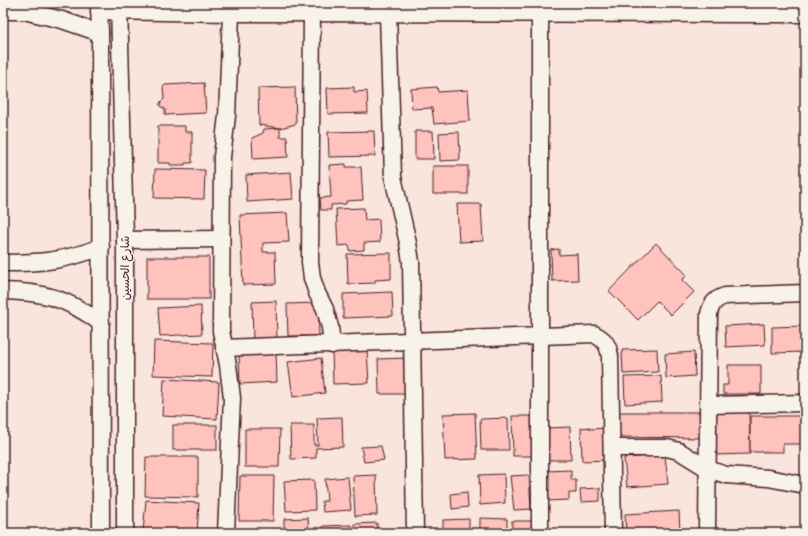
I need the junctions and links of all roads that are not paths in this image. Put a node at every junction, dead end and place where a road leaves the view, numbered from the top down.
1 (99, 7) edge
2 (119, 7) edge
3 (410, 8) edge
4 (631, 8) edge
5 (720, 8) edge
6 (3, 11) edge
7 (312, 12) junction
8 (231, 13) junction
9 (388, 13) junction
10 (540, 13) junction
11 (805, 14) edge
12 (100, 33) junction
13 (221, 239) junction
14 (125, 240) junction
15 (101, 248) junction
16 (3, 263) edge
17 (3, 291) edge
18 (805, 293) edge
19 (101, 323) junction
20 (540, 336) junction
21 (412, 342) junction
22 (332, 345) junction
23 (224, 348) junction
24 (805, 403) edge
25 (709, 405) junction
26 (612, 448) junction
27 (708, 469) junction
28 (805, 485) edge
29 (101, 533) edge
30 (125, 533) edge
31 (226, 533) edge
32 (414, 533) edge
33 (540, 533) edge
34 (613, 533) edge
35 (707, 533) edge

1 - 2 street
1 - 12 street, شارع الحسين
2 - 8 street
2 - 14 street, شارع الحسين
3 - 9 street
3 - 10 street
4 - 5 street
4 - 10 street
5 - 11 street
6 - 12 street
7 - 8 street
7 - 9 street
7 - 22 street
8 - 13 street
9 - 21 street
10 - 20 street
12 - 15 street, شارع الحسين
13 - 14 street
13 - 23 street
14 - 30 street, شارع الحسين
15 - 16 street
15 - 19 street, شارع الحسين
17 - 19 street
18 - 25 street
19 - 29 street, شارع الحسين
20 - 21 street
20 - 26 street
20 - 33 street
21 - 22 street
21 - 32 street
22 - 23 street
23 - 31 street
24 - 25 street
25 - 27 street
26 - 27 street
26 - 34 street
27 - 28 street
27 - 35 street

